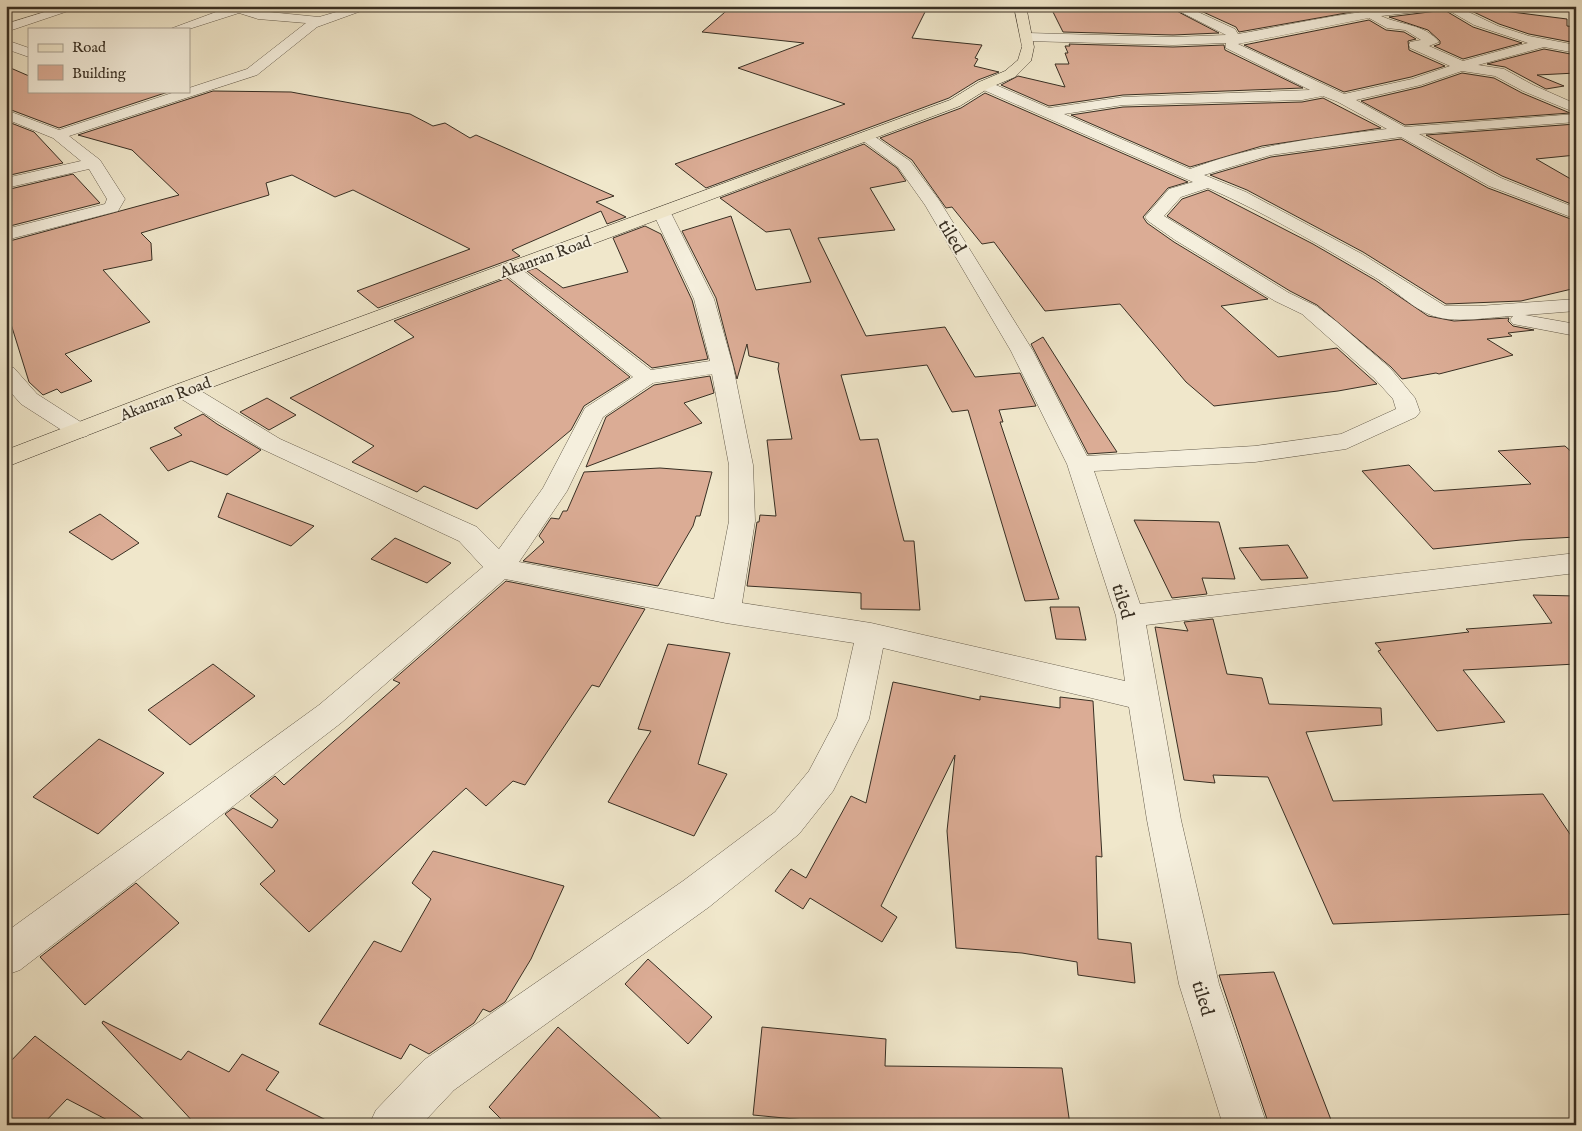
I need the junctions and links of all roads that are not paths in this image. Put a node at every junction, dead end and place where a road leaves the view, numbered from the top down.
1 (78, 6) edge
2 (253, 6) edge
3 (368, 6) edge
4 (1020, 6) edge
5 (1175, 6) edge
6 (1434, 6) edge
7 (1447, 6) edge
8 (230, 9) edge
9 (1363, 15) junction
10 (322, 21) junction
11 (6, 28) edge
12 (179, 28) edge
13 (1026, 37) junction
14 (1234, 39) junction
15 (6, 44) edge
16 (1542, 44) junction
17 (1576, 49) edge
18 (27, 52) edge
19 (6, 55) edge
20 (1464, 67) junction
21 (984, 85) junction
22 (1324, 92) junction
23 (1343, 99) junction
24 (1576, 109) edge
25 (1049, 112) junction
26 (6, 114) edge
27 (1576, 118) edge
28 (1403, 131) junction
29 (58, 135) junction
30 (866, 137) junction
31 (94, 163) junction
32 (1191, 174) junction
33 (1210, 182) junction
34 (6, 183) edge
35 (662, 213) junction
36 (1576, 214) edge
37 (6, 235) edge
38 (509, 269) junction
39 (1576, 305) edge
40 (1479, 312) junction
41 (1576, 330) edge
42 (722, 366) junction
43 (6, 373) edge
44 (647, 377) junction
45 (183, 390) junction
46 (79, 431) junction
47 (6, 459) edge
48 (1078, 464) junction
49 (1576, 563) edge
50 (500, 568) junction
51 (726, 612) junction
52 (1130, 616) junction
53 (871, 634) junction
54 (1145, 698) junction
55 (6, 956) edge
56 (391, 1125) edge
57 (1245, 1125) edge

1 - 11 street
2 - 8 street
3 - 10 street
4 - 13 main road, Akanran Road
5 - 14 street
6 - 9 street
7 - 16 street
8 - 10 street
8 - 12 street
9 - 14 street
9 - 20 street
10 - 29 street
13 - 14 street
13 - 21 main road, Akanran Road
14 - 22 street
15 - 18 street
16 - 17 street
16 - 20 street
18 - 19 street
20 - 23 street
20 - 24 street
21 - 25 street
21 - 30 main road, Akanran Road
22 - 23 street
22 - 25 street
23 - 28 street
25 - 32 street
26 - 29 street
27 - 28 street
28 - 32 street
28 - 36 street
29 - 31 street
30 - 35 main road, Akanran Road
30 - 48 street, tiled
31 - 34 street
31 - 37 street
32 - 33 street
33 - 40 street
33 - 48 street
35 - 38 main road, Akanran Road
35 - 42 street
38 - 44 street
38 - 45 main road, Akanran Road
39 - 40 street
40 - 41 street
42 - 44 street
42 - 51 street
43 - 46 street
44 - 50 street
45 - 46 main road, Akanran Road
45 - 50 street
46 - 47 main road, Akanran Road
48 - 52 street, tiled
49 - 52 street
50 - 51 street
50 - 55 street
51 - 53 street
52 - 54 street, tiled
53 - 54 street
53 - 56 street
54 - 57 street, tiled

